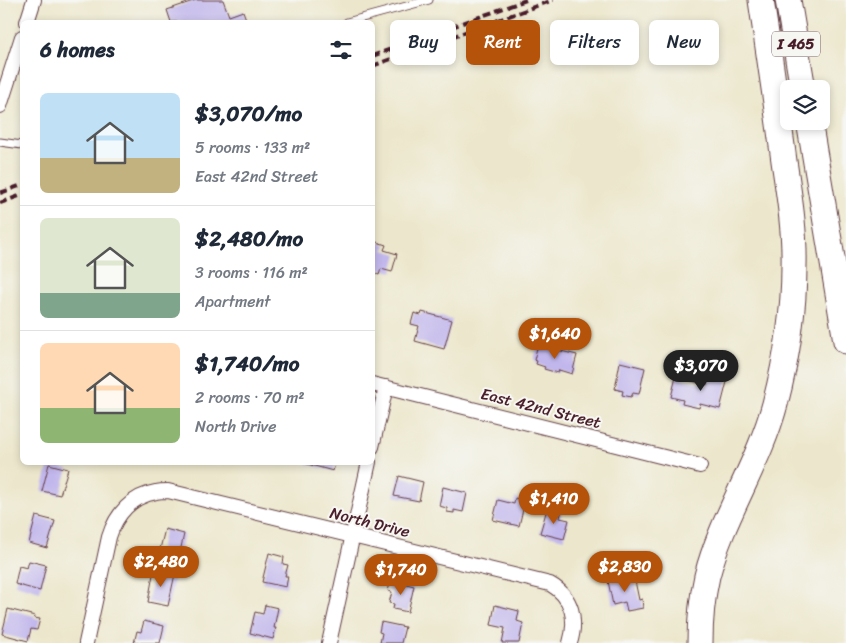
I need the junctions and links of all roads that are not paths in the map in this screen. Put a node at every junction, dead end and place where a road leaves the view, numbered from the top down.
1 (34, 0) edge
2 (429, 0) edge
3 (761, 0) edge
4 (788, 0) edge
5 (28, 20) edge
6 (354, 20) edge
7 (20, 44) edge
8 (801, 80) edge
9 (0, 106) edge
10 (811, 130) edge
11 (0, 142) edge
12 (20, 146) edge
13 (846, 340) edge
14 (379, 386) edge
15 (375, 421) edge
16 (368, 465) edge
17 (700, 466) dead end
18 (353, 536) junction
19 (86, 643) edge
20 (329, 643) edge
21 (570, 643) edge
22 (700, 643) edge

1 - 5 street
2 - 6 lane
3 - 22 highway
4 - 8 highway, I 465
7 - 9 street
10 - 13 highway
11 - 12 lane
14 - 15 street
14 - 17 street, East 42nd Street
16 - 18 street
18 - 19 street, North Drive
18 - 20 street
18 - 21 street, North Drive

